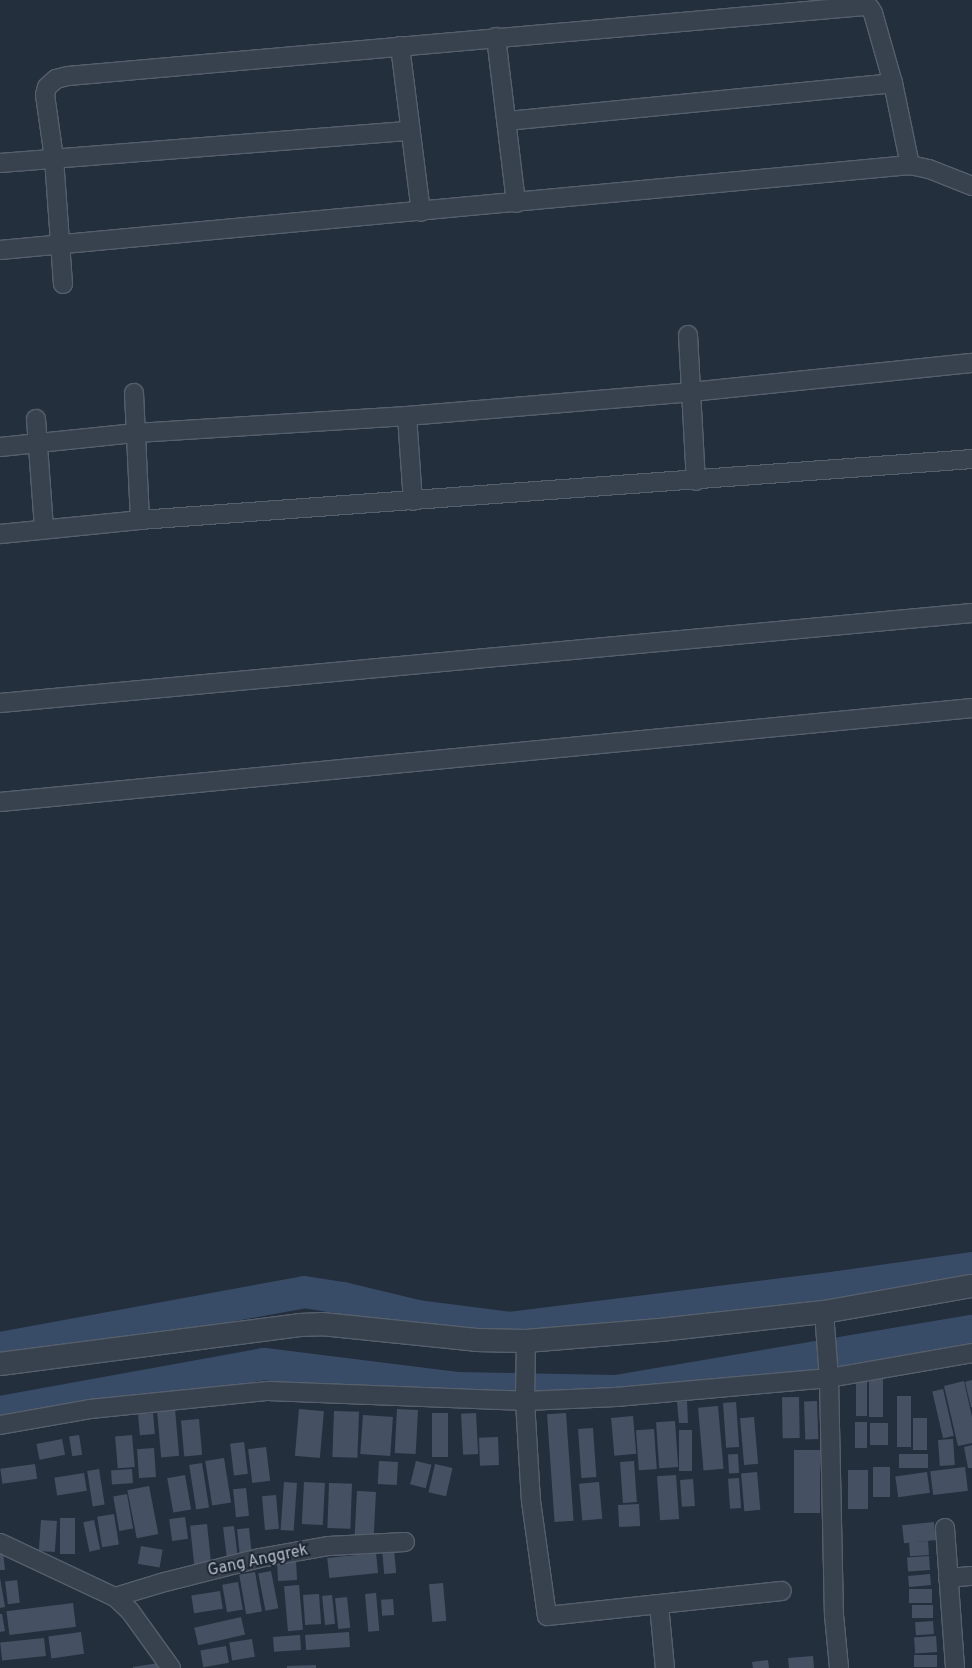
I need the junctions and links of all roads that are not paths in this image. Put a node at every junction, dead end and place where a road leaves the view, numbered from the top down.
1 (496, 37) junction
2 (400, 46) junction
3 (892, 83) junction
4 (507, 121) junction
5 (410, 131) junction
6 (54, 158) junction
7 (0, 163) edge
8 (910, 165) junction
9 (972, 186) edge
10 (516, 203) junction
11 (421, 212) junction
12 (60, 245) junction
13 (0, 250) edge
14 (63, 284) dead end
15 (688, 335) dead end
16 (972, 364) edge
17 (690, 392) junction
18 (134, 393) dead end
19 (406, 416) junction
20 (36, 419) dead end
21 (136, 433) junction
22 (38, 444) junction
23 (0, 447) edge
24 (972, 459) edge
25 (696, 480) junction
26 (413, 501) junction
27 (140, 520) junction
28 (44, 529) junction
29 (0, 534) edge
30 (972, 613) edge
31 (0, 703) edge
32 (972, 708) edge
33 (0, 802) edge
34 (972, 1286) edge
35 (824, 1322) junction
36 (526, 1341) junction
37 (972, 1353) edge
38 (0, 1364) edge
39 (828, 1373) junction
40 (525, 1396) junction
41 (0, 1425) edge
42 (945, 1528) dead end
43 (0, 1542) edge
44 (405, 1542) dead end
45 (972, 1576) edge
46 (948, 1578) junction
47 (782, 1591) dead end
48 (115, 1597) junction
49 (658, 1605) junction
50 (171, 1668) edge
51 (665, 1668) edge
52 (839, 1668) edge
53 (955, 1668) edge

1 - 2 street
1 - 3 street
1 - 4 street
2 - 5 street
2 - 6 street
3 - 4 street
3 - 8 street
4 - 10 street
5 - 6 street
5 - 11 street
6 - 7 street
6 - 12 street
8 - 9 street
8 - 10 street
10 - 11 street
11 - 12 street
12 - 13 street
12 - 14 street
15 - 17 street
16 - 17 street
17 - 19 street
17 - 25 street
18 - 21 street
19 - 21 street
19 - 26 street
20 - 22 street
21 - 22 street
21 - 27 street
22 - 23 street
22 - 28 street
24 - 25 street
25 - 26 street
26 - 27 street
27 - 28 street
28 - 29 street
30 - 31 street
32 - 33 street
34 - 35 street
35 - 36 street
35 - 39 street
36 - 38 street
36 - 40 street
37 - 39 street
39 - 40 street
39 - 52 street
40 - 41 street
40 - 49 street
42 - 46 street
43 - 48 street
44 - 48 street, Gang Anggrek
45 - 46 street
46 - 53 street
47 - 49 street
48 - 50 street
49 - 51 street

